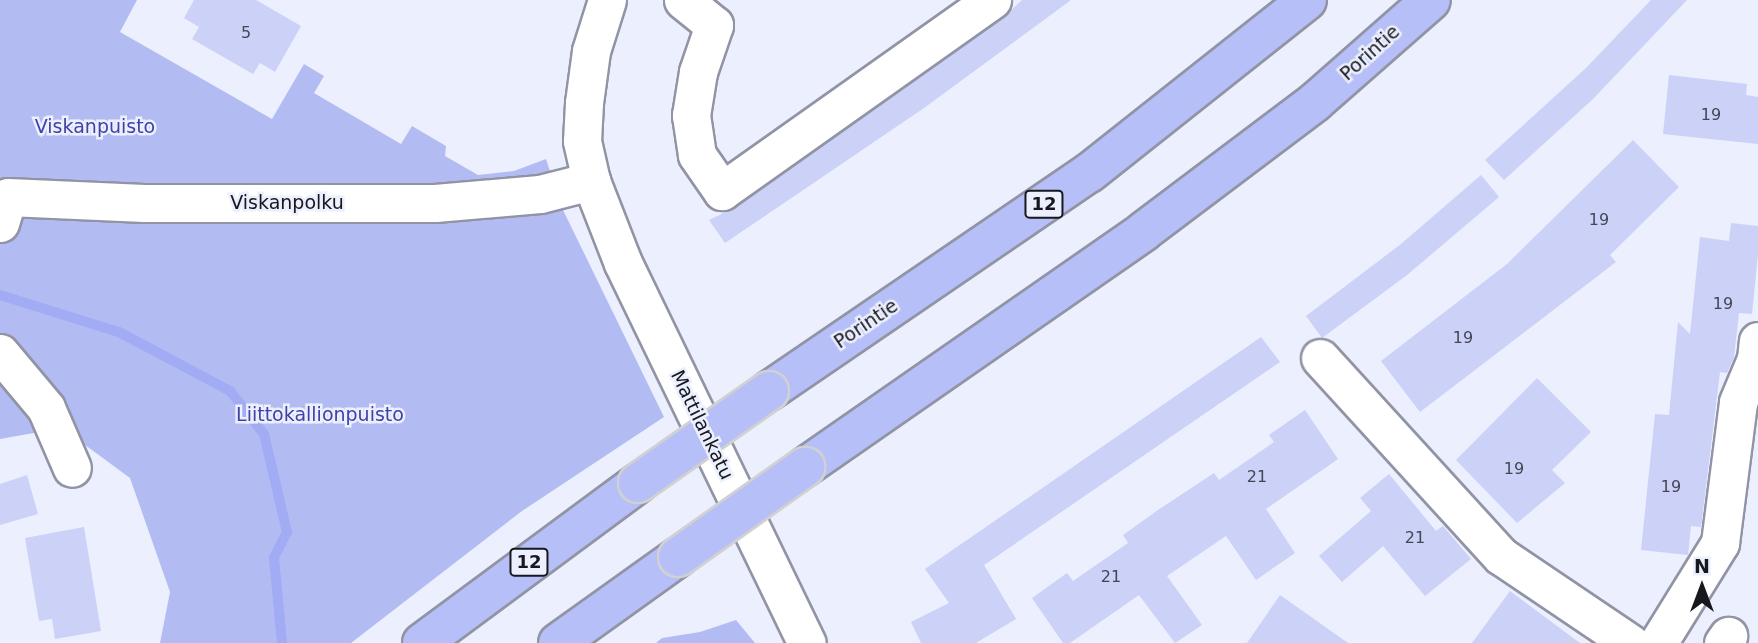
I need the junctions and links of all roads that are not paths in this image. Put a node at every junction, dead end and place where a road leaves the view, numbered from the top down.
1 (607, 0) edge
2 (683, 0) edge
3 (992, 0) edge
4 (1307, 0) edge
5 (1430, 0) edge
6 (722, 13) edge
7 (595, 194) junction
8 (0, 223) edge
9 (1758, 341) edge
10 (0, 353) edge
11 (1320, 358) dead end
12 (72, 468) dead end
13 (422, 643) edge
14 (558, 643) edge
15 (807, 643) edge
16 (1630, 643) edge
17 (1658, 643) edge

1 - 7 street, Mattilankatu
2 - 6 street
3 - 6 street
4 - 13 highway, Porintie / 12, bridge
5 - 14 highway, Porintie, bridge
7 - 8 street, Viskanpolku
7 - 15 street, Mattilankatu
9 - 17 street
10 - 12 street
11 - 16 street

